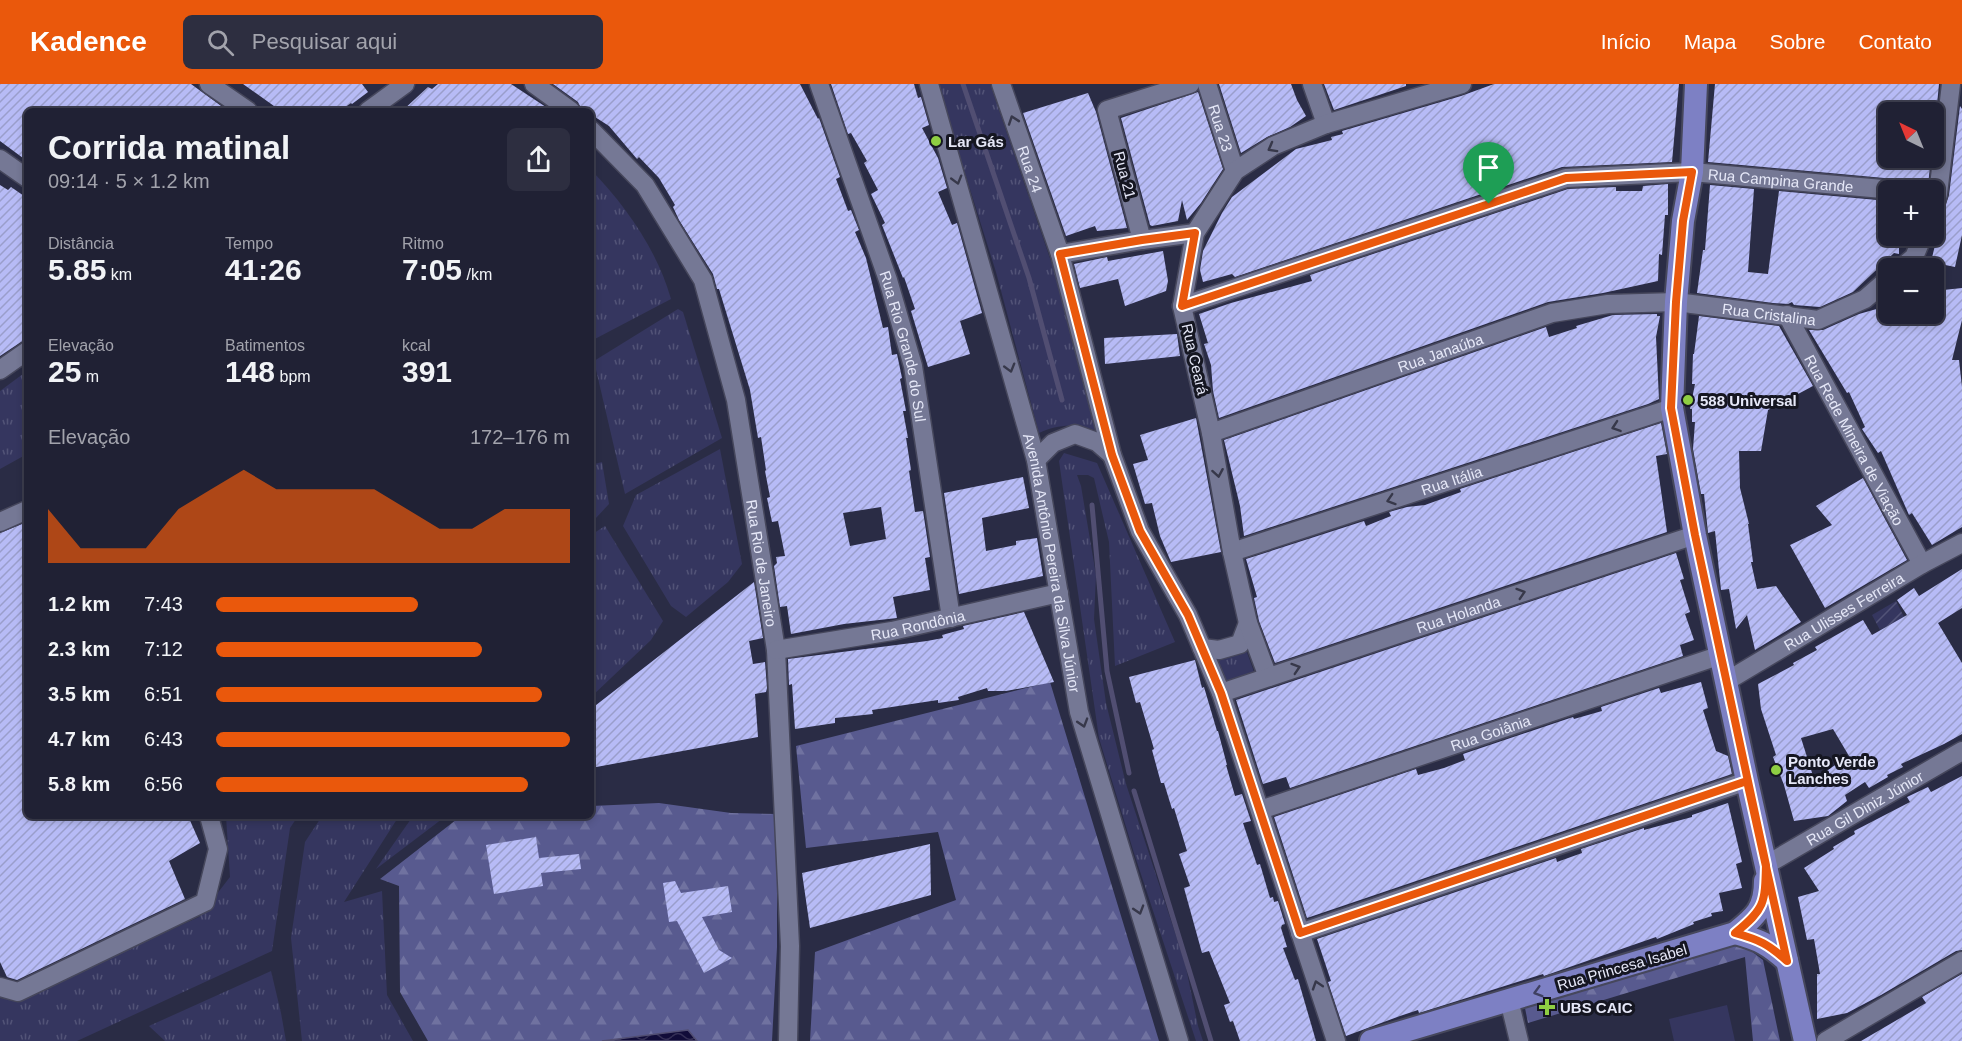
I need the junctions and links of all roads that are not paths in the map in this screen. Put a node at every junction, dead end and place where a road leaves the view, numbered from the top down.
1 (209, 84) edge
2 (405, 84) edge
3 (534, 84) edge
4 (819, 84) edge
5 (929, 84) edge
6 (1001, 84) edge
7 (1190, 84) edge
8 (1207, 84) edge
9 (1312, 84) edge
10 (1462, 84) edge
11 (1696, 84) edge
12 (1951, 84) edge
13 (244, 108) edge
14 (372, 108) edge
15 (567, 108) edge
16 (1326, 124) junction
17 (594, 133) edge
18 (0, 159) edge
19 (1235, 171) junction
20 (1692, 172) junction
21 (24, 176) edge
22 (1938, 180) edge
23 (1878, 189) edge
24 (1195, 233) junction
25 (1142, 240) junction
26 (1060, 254) junction
27 (1878, 287) edge
28 (1676, 302) junction
29 (1182, 306) junction
30 (1787, 315) junction
31 (24, 353) edge
32 (0, 370) edge
33 (1671, 408) junction
34 (1211, 433) junction
35 (1112, 455) junction
36 (1036, 460) junction
37 (24, 511) edge
38 (0, 522) edge
39 (1695, 535) junction
40 (1962, 543) edge
41 (1232, 552) junction
42 (1922, 564) junction
43 (1059, 593) junction
44 (951, 618) junction
45 (1248, 623) junction
46 (1202, 648) junction
47 (776, 650) junction
48 (1720, 655) junction
49 (1268, 677) junction
50 (1727, 681) junction
51 (1221, 693) junction
52 (1962, 751) edge
53 (1747, 781) junction
54 (1260, 810) junction
55 (210, 819) edge
56 (1766, 865) junction
57 (1300, 933) junction
58 (1735, 933) junction
59 (1787, 961) junction
60 (1962, 961) edge
61 (0, 987) edge
62 (1509, 1000) junction
63 (788, 1041) edge
64 (1179, 1041) edge
65 (1336, 1041) edge
66 (1371, 1041) edge
67 (1519, 1041) edge
68 (1805, 1041) edge
69 (1826, 1041) edge

1 - 13 street
2 - 14 street
3 - 15 street
4 - 44 street, Rua Rio Grande do Sul
5 -> 36 street, Avenida Antônio Pereira da Silva Júnior
26 -> 6 street, Rua 24
7 - 25 street, Rua 21
8 - 19 street, Rua 23
9 - 16 street
10 - 16 street, Rua Ceará
11 - 20 main road
12 - 22 street
16 -> 19 street, Rua Ceará
17 - 47 street, Rua Rio de Janeiro
18 - 21 street
19 - 24 street, Rua Ceará
20 - 23 street, Rua Campina Grande
20 - 28 main road
20 - 29 street, Rua Campina Grande
24 - 25 street
24 - 29 street, Rua Ceará
25 - 26 street
26 - 35 street, Rua 24
27 - 30 street, Rua Cristalina
28 - 30 street, Rua Cristalina
28 - 33 main road
28 - 34 street, Rua Janaúba
29 - 34 street, Rua Ceará
30 - 42 street, Rua Rede Mineira de Viação
31 - 32 street
33 - 39 main road
33 -> 41 street, Rua Itália
34 -> 41 street, Rua Ceará
35 - 36 street
35 - 46 street, Rua 24
36 - 43 street, Avenida Antônio Pereira da Silva Júnior
37 - 38 street
39 - 48 main road
49 -> 39 street, Rua Holanda
40 - 42 street, Rua Ulisses Ferreira
41 - 45 street, Rua Ceará
42 - 50 street, Rua Ulisses Ferreira
43 - 44 street, Rua Rondônia
43 -> 64 street, Avenida Antônio Pereira da Silva Júnior
44 - 47 street, Rua Rondônia
45 - 46 street
45 - 49 street, Rua Ceará
46 - 51 street, Rua 24
47 - 63 street, Rua Rio de Janeiro
48 - 50 main road
48 - 54 street, Rua Goiânia
49 - 51 street, Rua Holanda
50 - 53 main road
51 - 54 street, Rua 24
52 - 56 street, Rua Gil Diniz Júnior
53 - 56 main road
53 - 57 street
54 - 57 street, Rua 24
55 - 61 street
56 - 58 main road, Rua Princesa Isabel
56 - 59 main road
65 -> 57 street, Rua 24
58 - 59 main road
58 -> 62 main road, Rua Princesa Isabel
59 - 68 main road
60 - 69 street
62 - 66 main road, Rua Princesa Isabel
62 - 67 street

